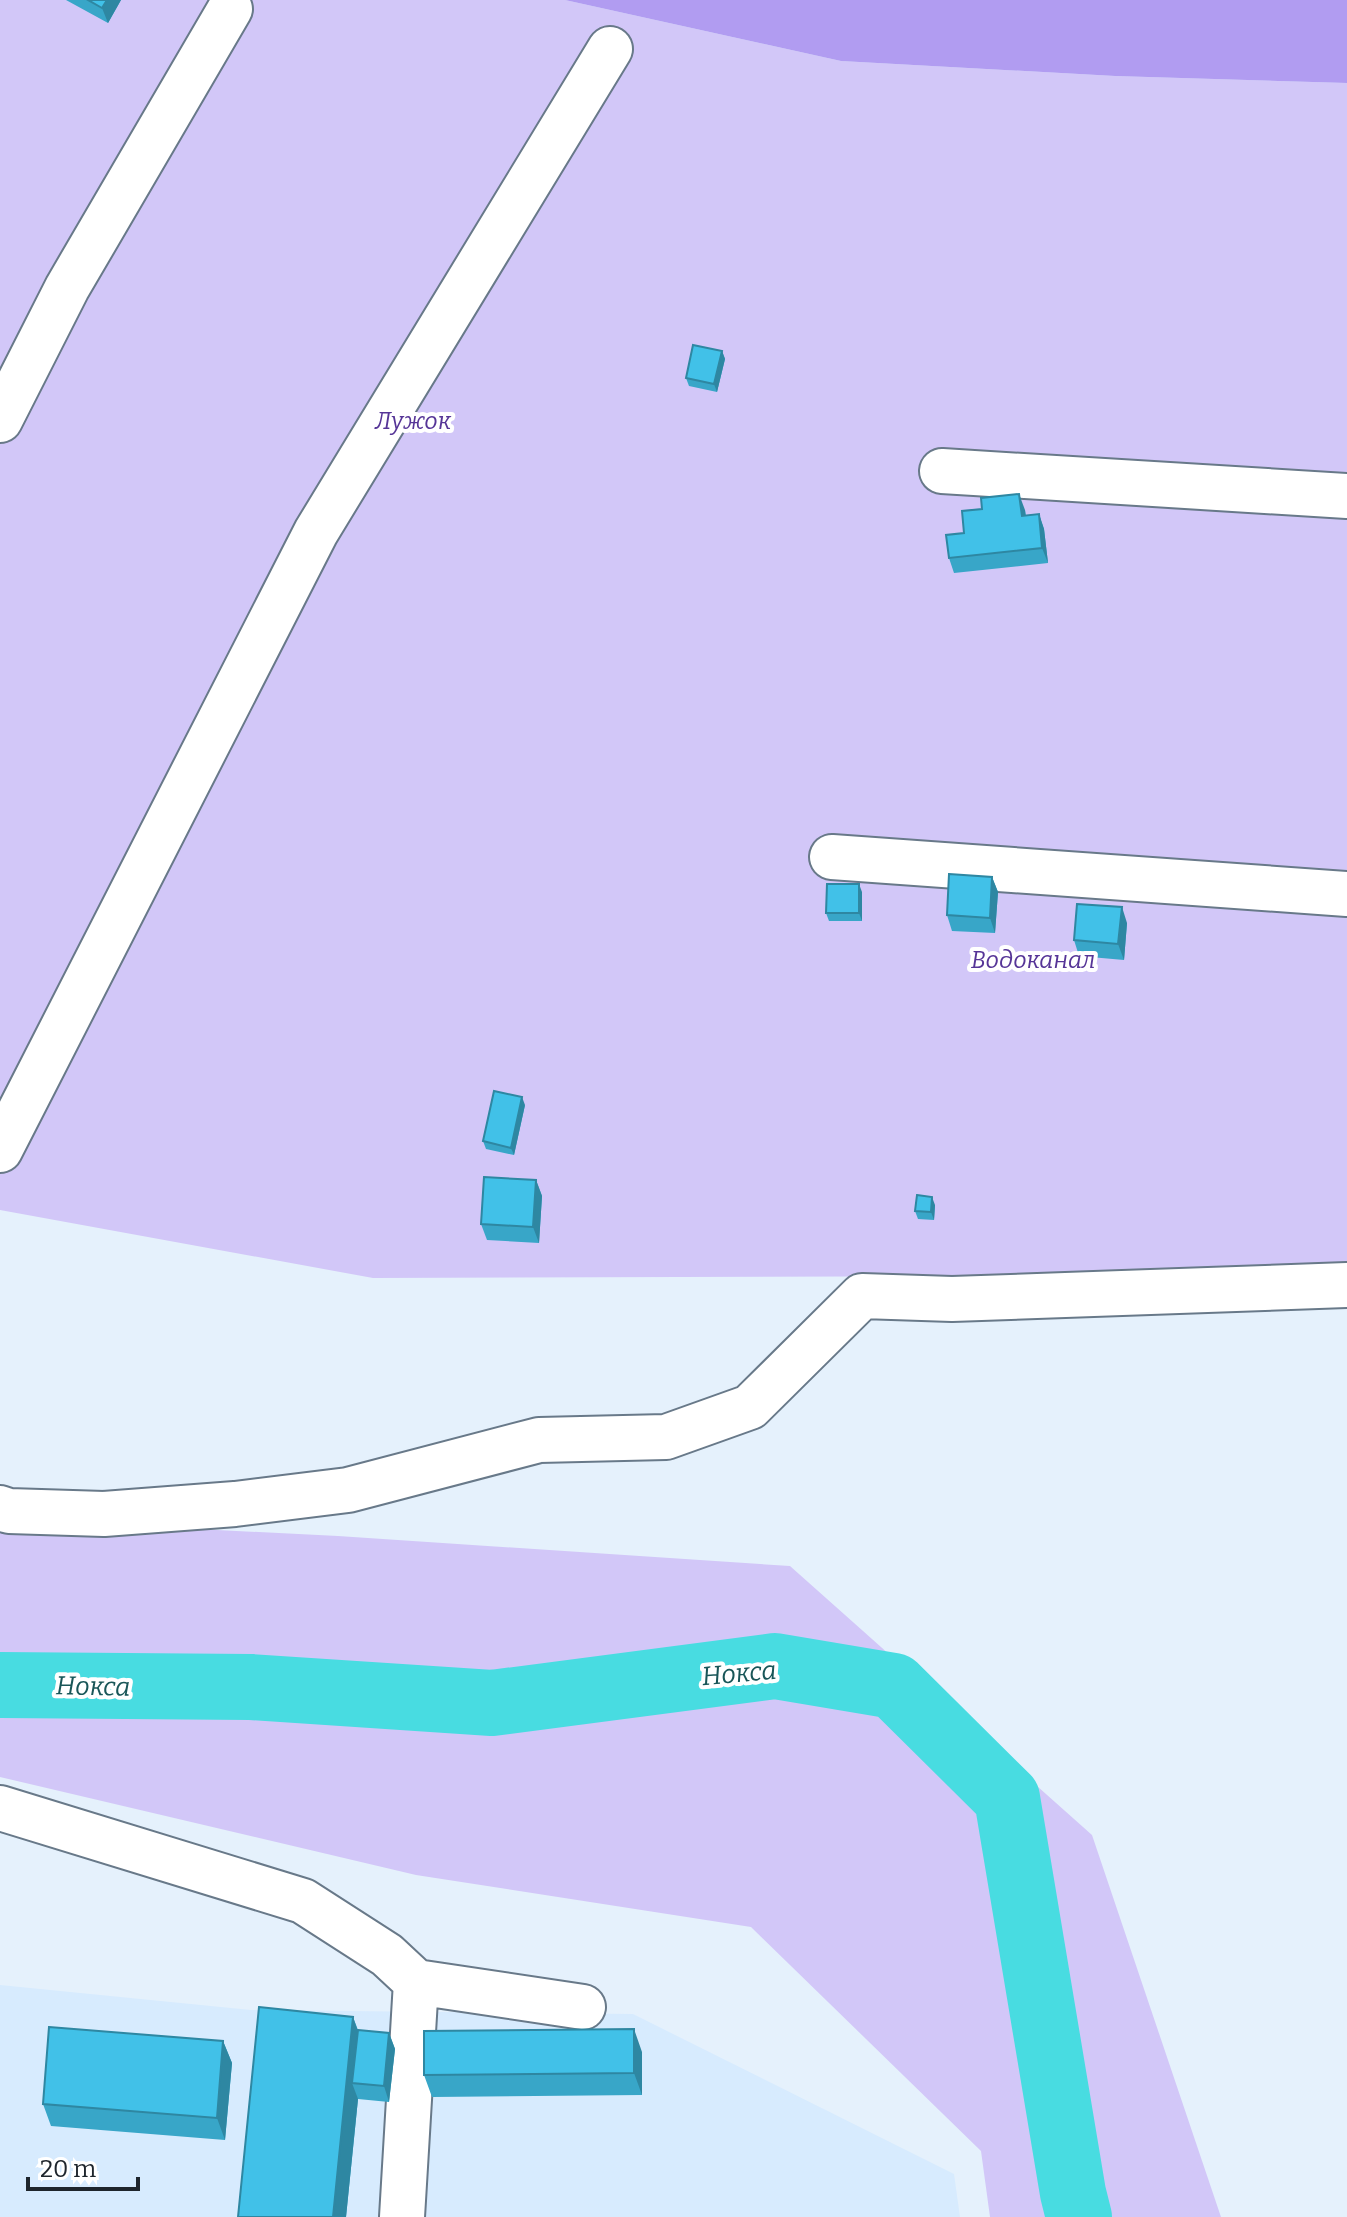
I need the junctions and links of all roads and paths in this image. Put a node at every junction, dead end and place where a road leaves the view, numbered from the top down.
1 (230, 9) dead end
2 (610, 49) dead end
3 (0, 420) edge
4 (942, 471) dead end
5 (1347, 496) edge
6 (832, 857) dead end
7 (1347, 894) edge
8 (0, 1150) edge
9 (1347, 1285) edge
10 (0, 1508) edge
11 (0, 1808) edge
12 (416, 1982) junction
13 (583, 2007) dead end
14 (402, 2217) edge

1 - 3 lane
2 - 8 lane
4 - 5 lane
6 - 7 lane
9 - 10 lane
11 - 12 lane
12 - 13 lane
12 - 14 lane

